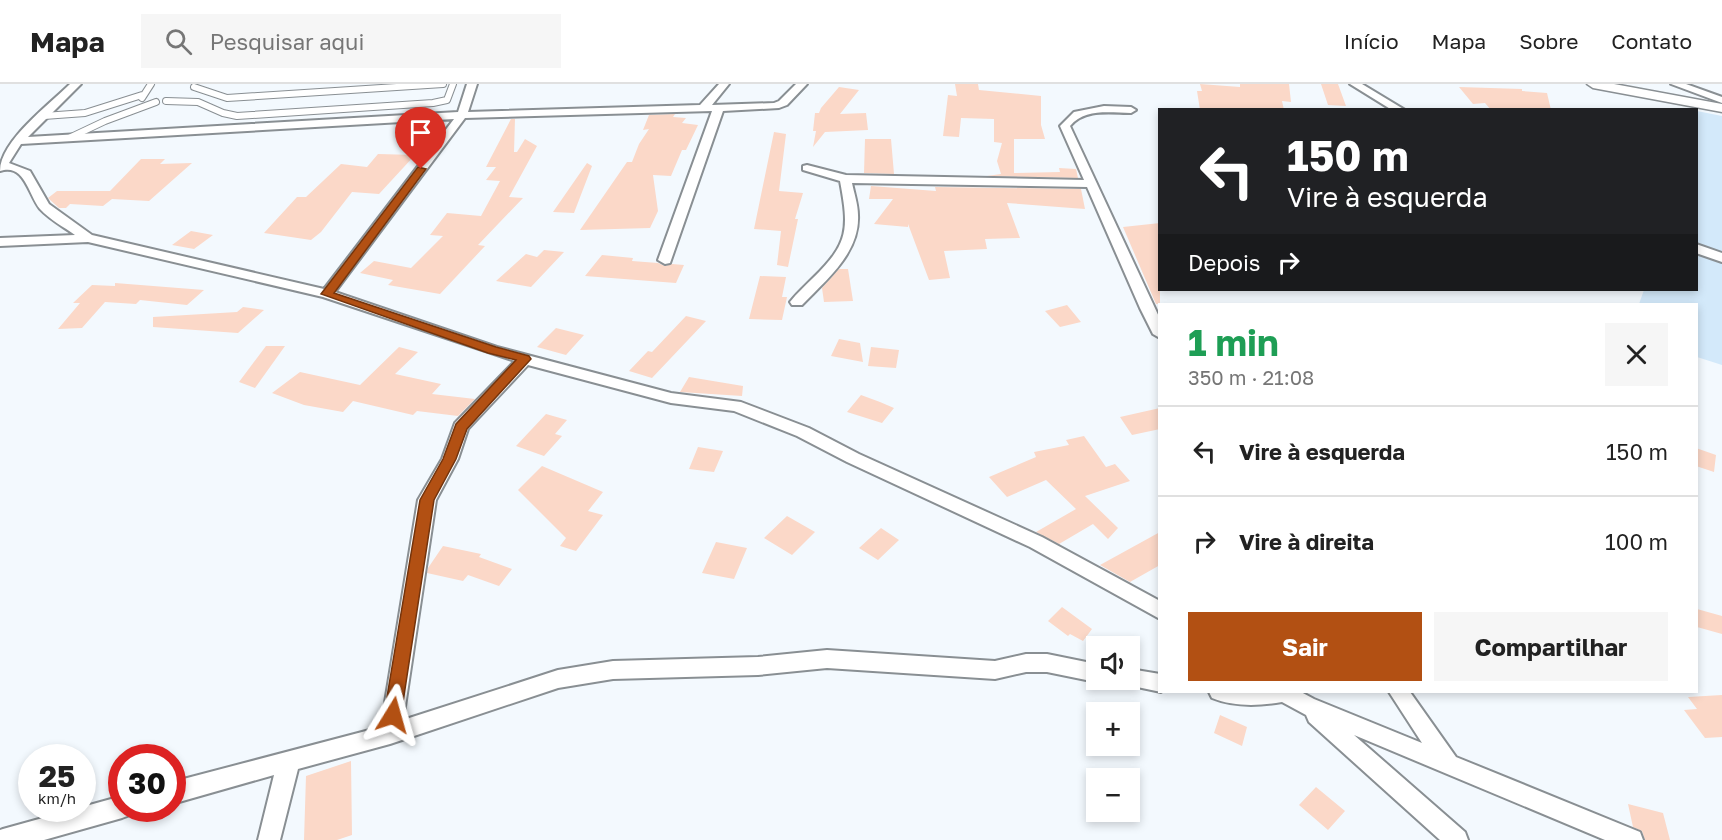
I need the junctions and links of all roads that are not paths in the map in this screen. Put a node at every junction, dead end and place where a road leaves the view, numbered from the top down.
1 (76, 84) edge
2 (151, 84) edge
3 (160, 84) edge
4 (443, 84) edge
5 (453, 84) edge
6 (472, 84) edge
7 (723, 84) edge
8 (802, 84) edge
9 (1355, 84) edge
10 (1593, 84) edge
11 (1676, 84) edge
12 (192, 88) edge
13 (143, 93) junction
14 (185, 95) dead end
15 (1722, 100) edge
16 (166, 101) junction
17 (156, 102) junction
18 (720, 107) junction
19 (703, 108) junction
20 (1397, 108) edge
21 (1722, 108) edge
22 (1131, 110) dead end
23 (462, 115) junction
24 (44, 116) junction
25 (69, 138) junction
26 (18, 141) junction
27 (1, 166) edge
28 (807, 168) dead end
29 (845, 179) junction
30 (1091, 184) junction
31 (88, 238) junction
32 (0, 242) edge
33 (1698, 249) edge
34 (1722, 258) edge
35 (664, 260) dead end
36 (327, 294) junction
37 (797, 302) dead end
38 (1158, 330) edge
39 (525, 359) junction
40 (1158, 610) edge
41 (1086, 671) edge
42 (1140, 680) edge
43 (1158, 683) edge
44 (1227, 693) edge
45 (1279, 693) edge
46 (1286, 693) edge
47 (1400, 693) edge
48 (1307, 706) junction
49 (390, 734) junction
50 (289, 761) junction
51 (1448, 764) junction
52 (186, 789) edge
53 (108, 811) edge
54 (3, 840) edge
55 (269, 840) edge
56 (1457, 840) edge
57 (1632, 840) edge

1 - 24 street
2 - 13 lane
3 - 13 lane
4 - 12 lane
5 - 16 lane
6 - 23 street
7 - 19 street
8 - 18 street
9 - 20 street
10 - 21 street
11 - 15 street
13 - 17 lane
13 - 24 lane
14 - 16 lane
16 - 17 lane
17 - 25 lane
18 - 19 street
18 - 35 street
19 - 23 street
22 - 30 street
23 - 25 street
23 - 36 street
24 - 26 street
25 - 26 street
26 - 27 street
27 - 31 street
28 - 29 street
29 - 30 street
29 - 37 street
30 - 38 street
31 - 32 street
31 - 36 street
33 - 34 street
36 - 39 street
39 - 40 street
39 - 49 street
41 - 49 street
42 - 43 street
44 - 45 street
46 - 48 street
47 - 51 street
48 - 51 street
48 - 56 street
49 - 50 street
50 - 52 street
50 - 55 street
51 - 57 street
53 - 54 street

